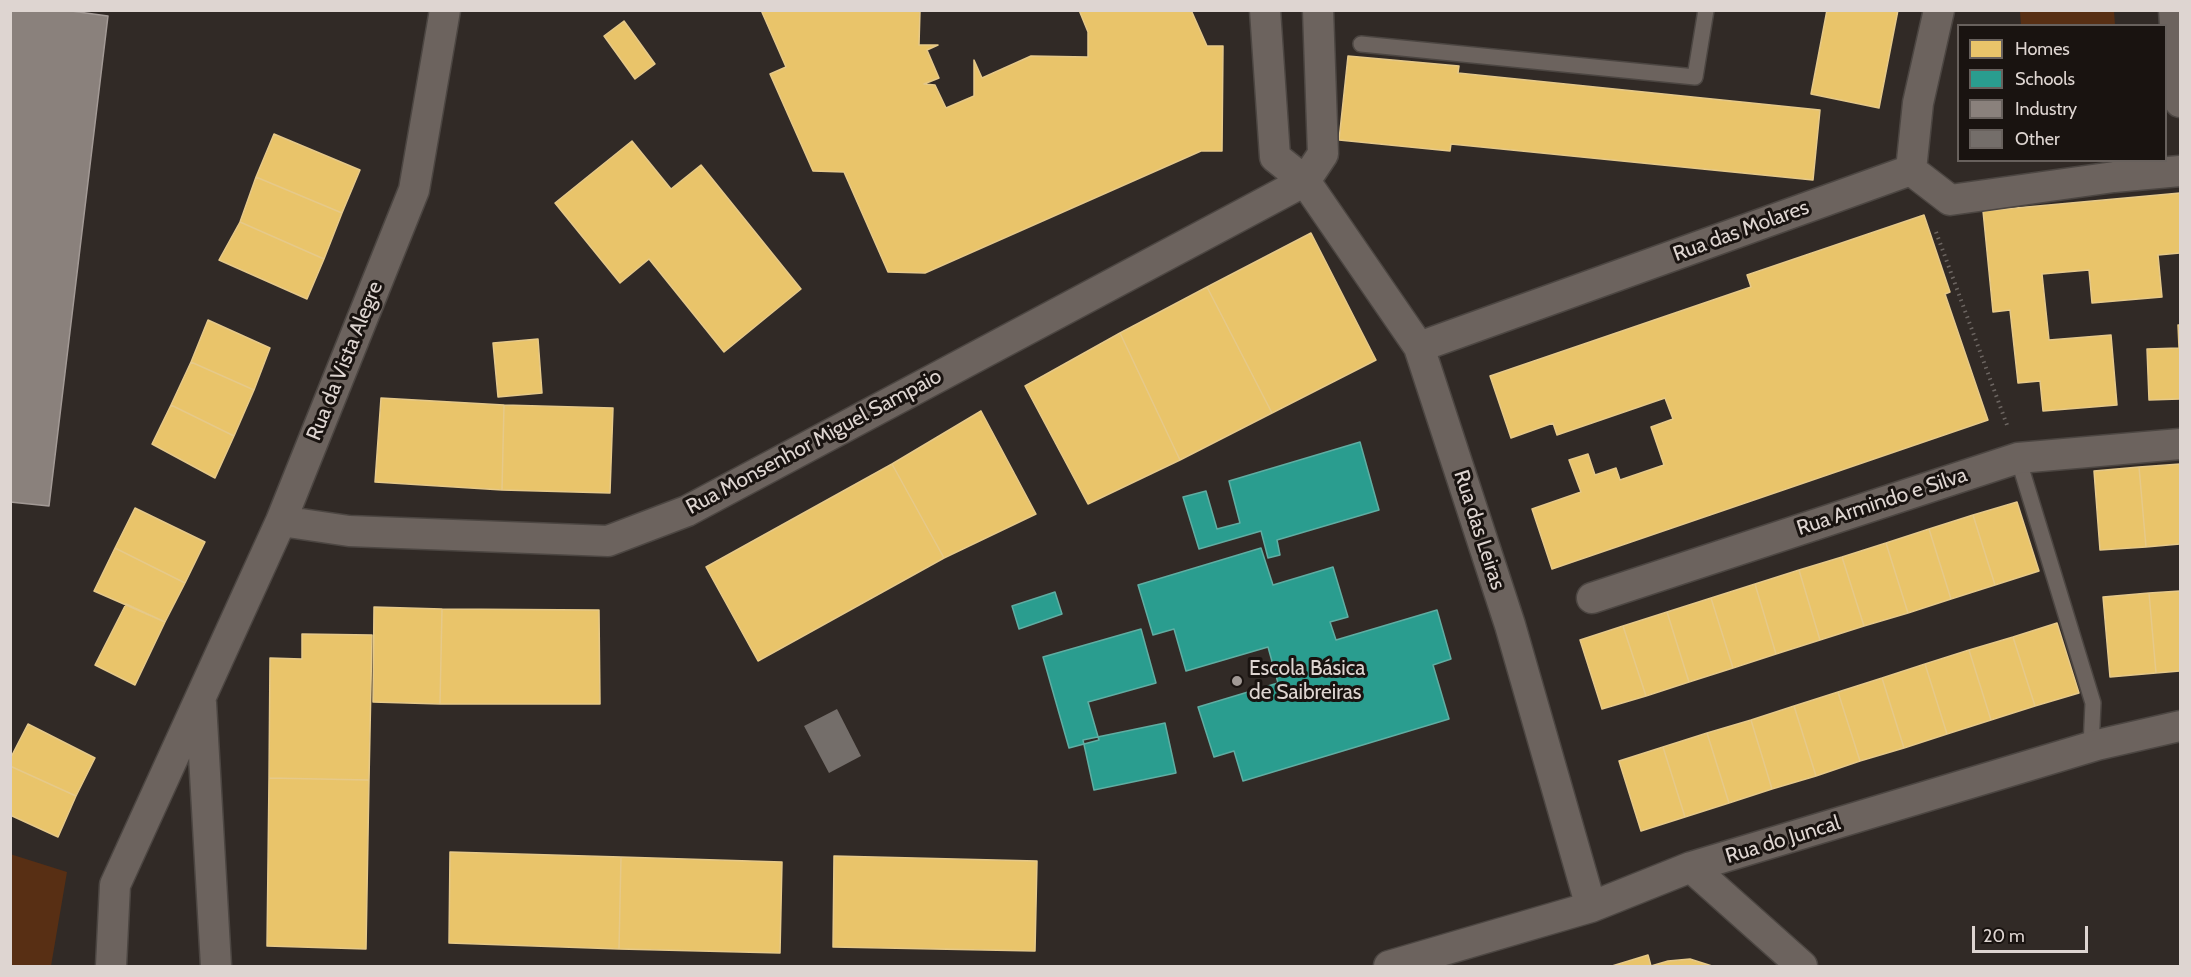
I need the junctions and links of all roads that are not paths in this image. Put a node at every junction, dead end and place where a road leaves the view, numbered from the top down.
1 (445, 10) edge
2 (1265, 10) edge
3 (1318, 10) edge
4 (1706, 10) edge
5 (1939, 10) edge
6 (2174, 10) edge
7 (1361, 44) dead end
8 (2181, 102) edge
9 (1911, 170) junction
10 (2181, 171) edge
11 (1305, 181) junction
12 (1419, 347) junction
13 (2181, 444) edge
14 (2018, 458) junction
15 (281, 520) junction
16 (1592, 598) dead end
17 (200, 697) junction
18 (2181, 726) edge
19 (2091, 747) junction
20 (1691, 867) junction
21 (1591, 907) junction
22 (111, 966) edge
23 (216, 966) edge
24 (1389, 966) edge
25 (1802, 966) edge

1 - 15 street, Rua da Vista Alegre
2 - 11 street, Rua das Leiras
3 - 11 street
4 - 7 lane
5 - 9 street
6 - 8 street
9 - 10 street
9 - 12 street, Rua das Molares
11 - 12 street, Rua das Leiras
11 - 15 street, Rua Monsenhor Miguel Sampaio
12 - 21 street, Rua das Leiras
13 - 14 street, Rua Armindo e Silva
14 - 16 street, Rua Armindo e Silva
14 - 19 lane
15 - 17 street, Rua da Vista Alegre
17 - 22 street, Rua da Vista Alegre
17 - 23 street
18 - 19 street, Rua do Juncal
19 - 20 street, Rua do Juncal
20 - 21 street, Rua do Juncal
20 - 25 street
21 - 24 street, Rua do Juncal

